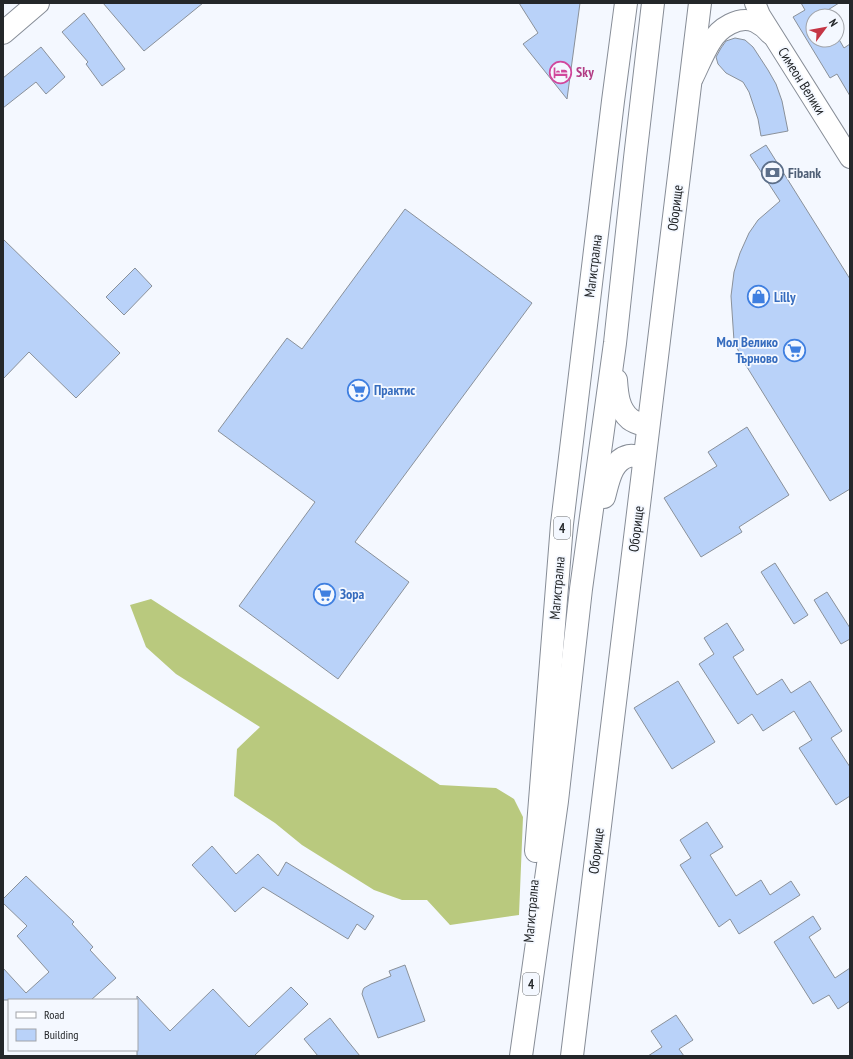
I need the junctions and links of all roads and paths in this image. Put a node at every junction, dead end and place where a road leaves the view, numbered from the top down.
1 (38, 3) edge
2 (626, 3) edge
3 (654, 3) edge
4 (700, 3) edge
5 (755, 3) edge
6 (3, 33) edge
7 (775, 38) junction
8 (690, 86) junction
9 (850, 158) edge
10 (615, 343) junction
11 (648, 426) junction
12 (644, 458) junction
13 (581, 589) junction
14 (520, 1056) edge
15 (572, 1056) edge

1 - 6 main road
2 - 14 main road, Магистрална / 4
3 - 10 main road, 4
4 - 8 main road, Оборище
5 - 7 street, Симеон Велики
7 - 8 street
7 - 9 street, Симеон Велики
8 - 11 main road, Оборище
10 - 11 main road
10 - 13 main road, 4
11 - 12 main road, Оборище
12 - 13 main road
12 - 15 main road, Оборище
13 - 14 main road, 4

